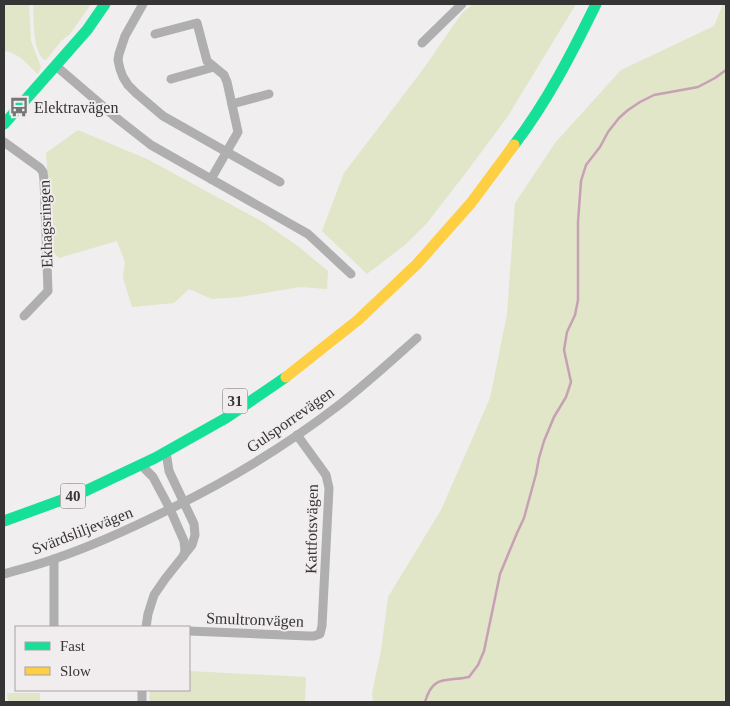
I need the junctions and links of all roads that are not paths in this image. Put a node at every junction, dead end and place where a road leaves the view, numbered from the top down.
1 (105, 4) edge
2 (143, 4) edge
3 (462, 4) edge
4 (586, 4) edge
5 (596, 4) edge
6 (155, 34) dead end
7 (422, 43) dead end
8 (56, 66) junction
9 (214, 67) junction
10 (171, 79) dead end
11 (270, 94) dead end
12 (232, 104) junction
13 (4, 124) edge
14 (4, 142) edge
15 (227, 153) junction
16 (211, 179) junction
17 (280, 182) dead end
18 (351, 274) dead end
19 (24, 316) dead end
20 (417, 338) dead end
21 (297, 435) junction
22 (166, 452) junction
23 (141, 465) junction
24 (183, 502) junction
25 (170, 509) junction
26 (4, 510) edge
27 (4, 521) edge
28 (182, 558) junction
29 (54, 559) junction
30 (4, 574) edge
31 (54, 626) edge
32 (146, 626) edge
33 (190, 632) edge
34 (320, 634) joint

1 - 8 main road
2 - 15 street
3 - 7 street
4 - 26 main road, 31
5 - 22 main road, 31
6 - 9 street
8 - 13 main road
8 - 16 street
9 - 10 street
9 - 12 street
11 - 12 street
12 - 15 street
14 - 19 street, Ekhagsringen
15 - 16 street
15 - 17 street
16 - 18 street
20 - 21 street, Gulsporrevägen
21 - 24 street, Gulsporrevägen
21 - 34 street, Kattfotsvägen
22 - 23 main road, 31
22 - 24 street
23 - 25 street
23 - 27 main road, 40
24 - 25 street, Gulsporrevägen
24 - 28 street
25 - 28 street
25 - 29 street, Svärdsliljevägen
28 - 32 street
29 - 30 street, Svärdsliljevägen
29 - 31 street
33 - 34 street, Smultronvägen

